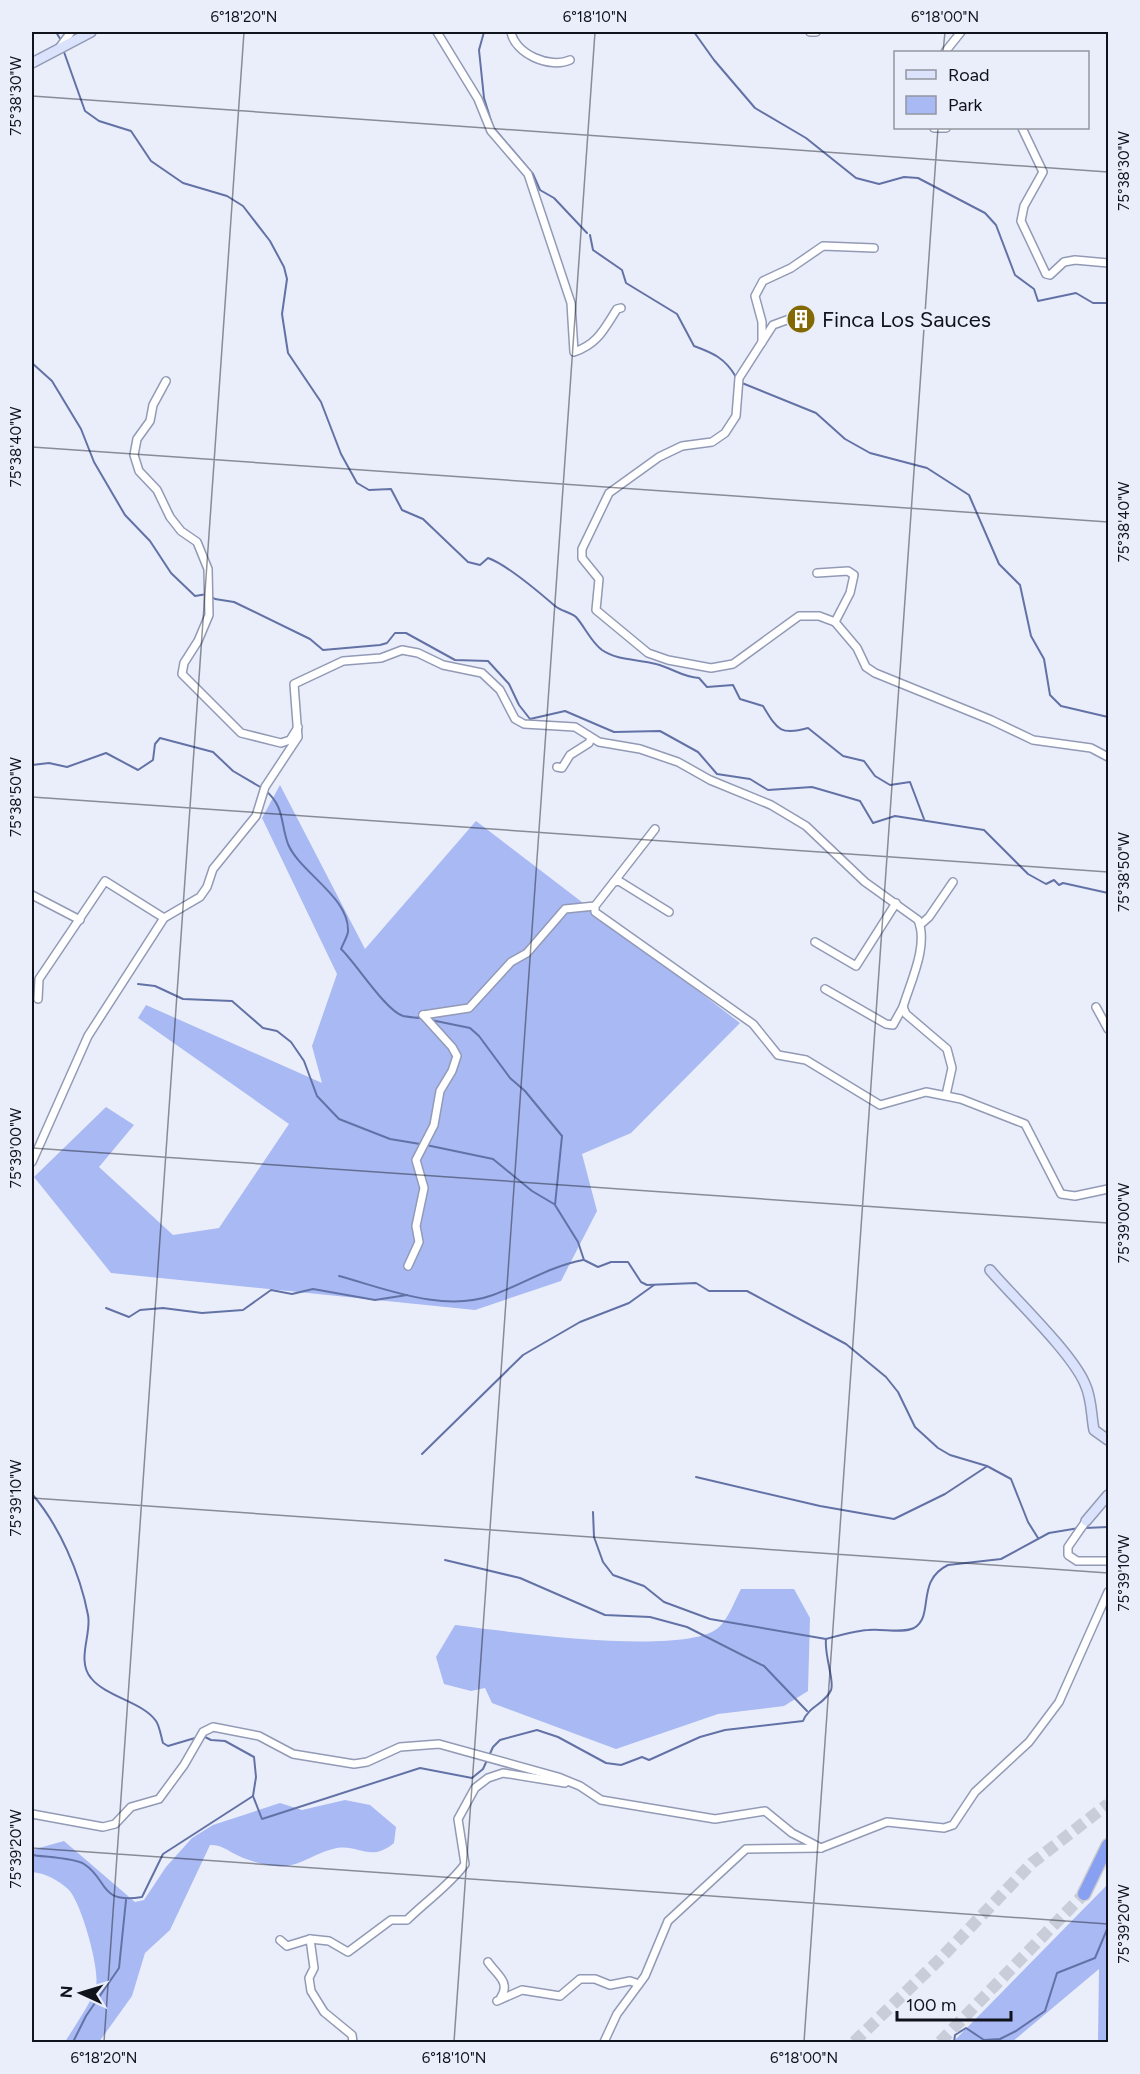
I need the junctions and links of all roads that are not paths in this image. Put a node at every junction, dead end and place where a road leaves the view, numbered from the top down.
1 (71, 32) edge
2 (91, 32) edge
3 (437, 32) edge
4 (511, 32) edge
5 (810, 32) edge
6 (816, 32) edge
7 (961, 32) edge
8 (58, 48) junction
9 (946, 51) edge
10 (570, 60) dead end
11 (32, 63) edge
12 (1022, 129) edge
13 (874, 248) dead end
14 (1108, 263) edge
15 (621, 308) dead end
16 (795, 317) dead end
17 (761, 347) junction
18 (166, 381) dead end
19 (817, 573) dead end
20 (835, 622) junction
21 (298, 727) junction
22 (591, 738) junction
23 (1108, 757) edge
24 (557, 767) dead end
25 (655, 829) dead end
26 (614, 882) junction
27 (953, 882) dead end
28 (32, 895) edge
29 (896, 903) junction
30 (595, 906) junction
31 (669, 912) dead end
32 (164, 918) junction
33 (80, 920) junction
34 (920, 926) junction
35 (814, 942) dead end
36 (825, 989) dead end
37 (38, 999) dead end
38 (903, 1007) junction
39 (1095, 1007) dead end
40 (1108, 1029) edge
41 (946, 1095) junction
42 (32, 1162) edge
43 (1108, 1189) edge
44 (408, 1266) dead end
45 (990, 1270) dead end
46 (1108, 1440) edge
47 (1108, 1495) edge
48 (1085, 1526) joint
49 (1108, 1561) edge
50 (1108, 1592) edge
51 (573, 1784) junction
52 (32, 1814) edge
53 (1108, 1845) edge
54 (821, 1848) junction
55 (1084, 1894) tunnel mouth
56 (310, 1939) junction
57 (280, 1940) dead end
58 (488, 1962) dead end
59 (639, 1984) junction
60 (353, 2043) edge
61 (603, 2043) edge

1 - 8 street
2 - 8 street
3 - 15 street
4 - 10 street
5 - 6 street
7 - 9 street
8 - 11 street
12 - 14 street
13 - 17 street
16 - 17 street
17 - 20 street
18 - 21 street
19 - 20 street
20 - 23 street
21 - 22 street
21 - 32 street
22 - 24 street
22 - 29 street
25 - 26 street
26 - 30 street
26 - 31 street
27 - 34 street
28 - 33 street
29 - 34 street
29 - 35 street
30 - 41 street
30 - 44 street
32 - 33 street
32 - 42 street
33 - 37 street
34 - 38 street
36 - 38 street
38 - 41 street
39 - 40 street
41 - 43 street
45 - 46 street
47 - 48 street
48 - 49 street
50 - 54 street
51 - 52 street
51 - 54 street
51 - 56 street
53 - 55 highway
54 - 59 street
56 - 57 street
56 - 60 street
58 - 59 street
59 - 61 street

